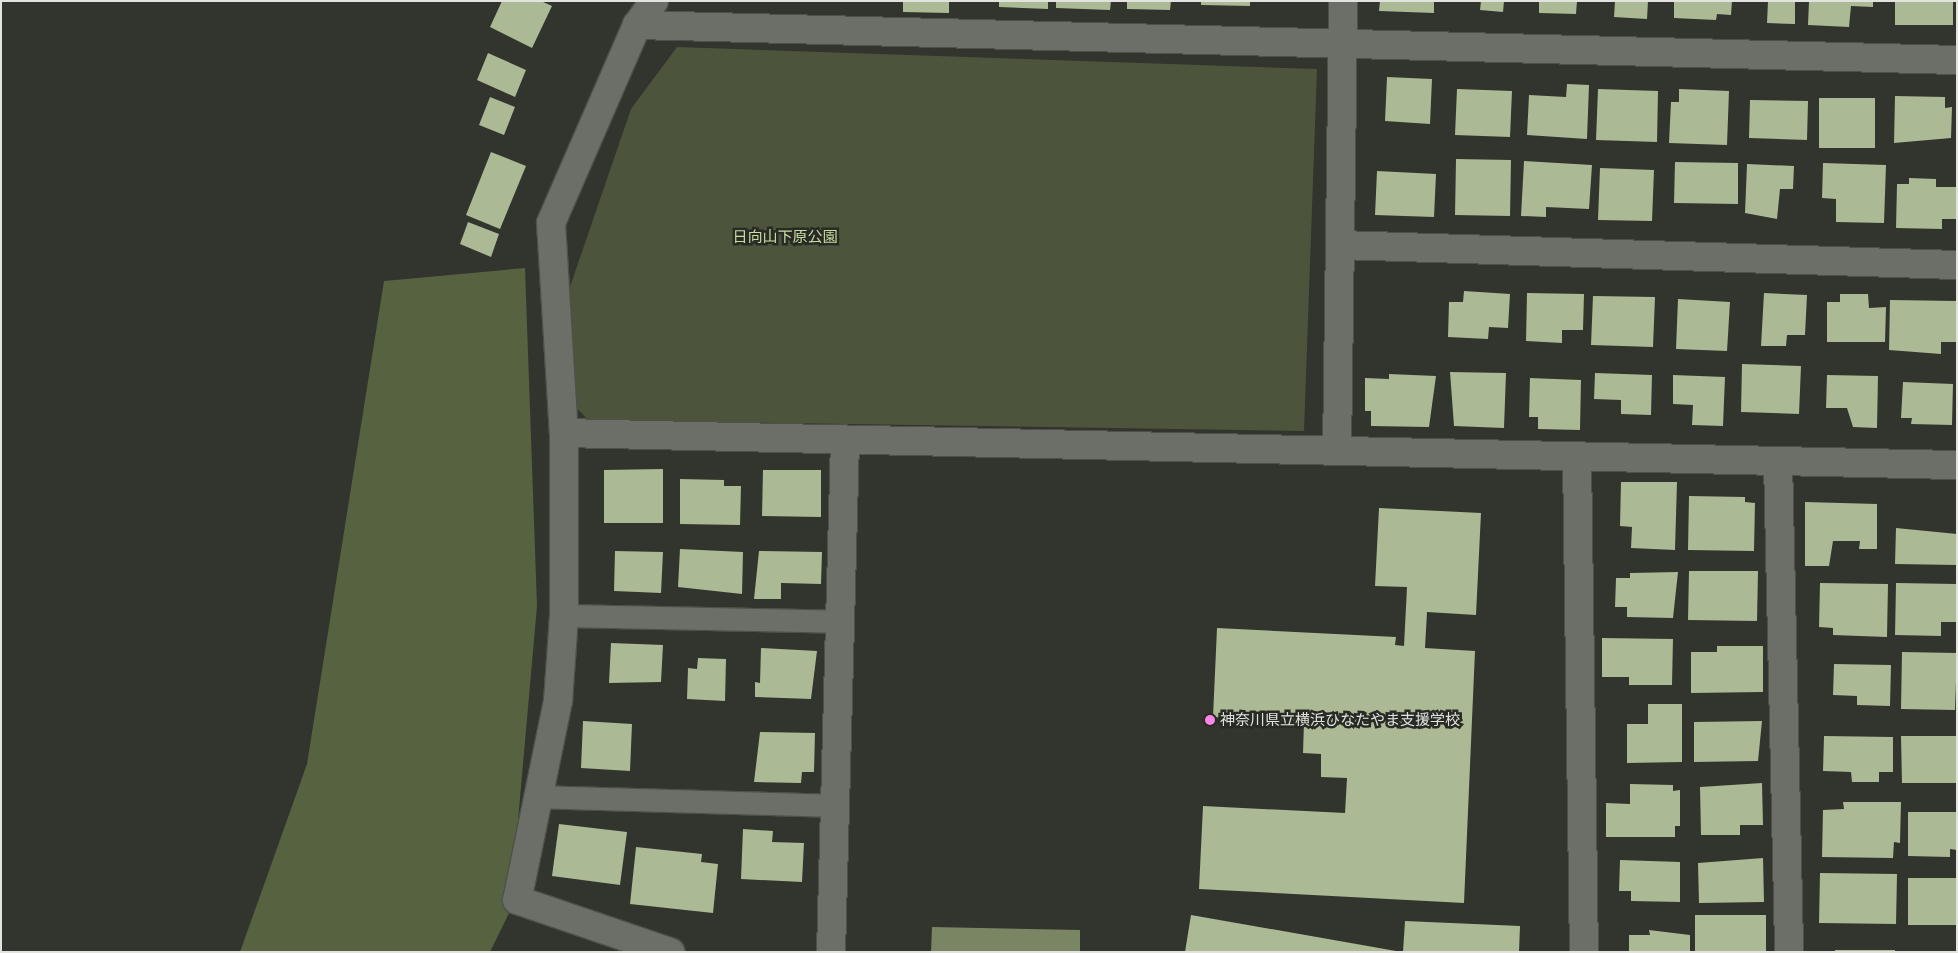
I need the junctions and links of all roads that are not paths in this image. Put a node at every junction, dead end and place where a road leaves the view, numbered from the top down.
1 (654, 1) edge
2 (1343, 1) edge
3 (637, 25) junction
4 (1342, 44) junction
5 (1957, 60) edge
6 (1340, 245) junction
7 (1957, 265) edge
8 (564, 433) junction
9 (845, 440) junction
10 (1337, 451) junction
11 (1577, 456) junction
12 (1778, 461) junction
13 (1957, 465) edge
14 (564, 616) junction
15 (840, 622) junction
16 (537, 797) junction
17 (835, 806) junction
18 (670, 952) edge
19 (831, 952) edge
20 (1584, 952) edge
21 (1789, 952) edge

1 - 3 street
2 - 4 street
3 - 4 street
3 - 8 street
4 - 5 street
4 - 6 street
6 - 7 street
6 - 10 street
8 - 9 street
8 - 14 street
9 - 10 street
9 - 15 street
10 - 11 street
11 - 12 street
11 - 20 street
12 - 13 street
12 - 21 street
14 - 15 lane
14 - 16 street
15 - 17 street
16 - 17 lane
16 - 18 street
17 - 19 street

